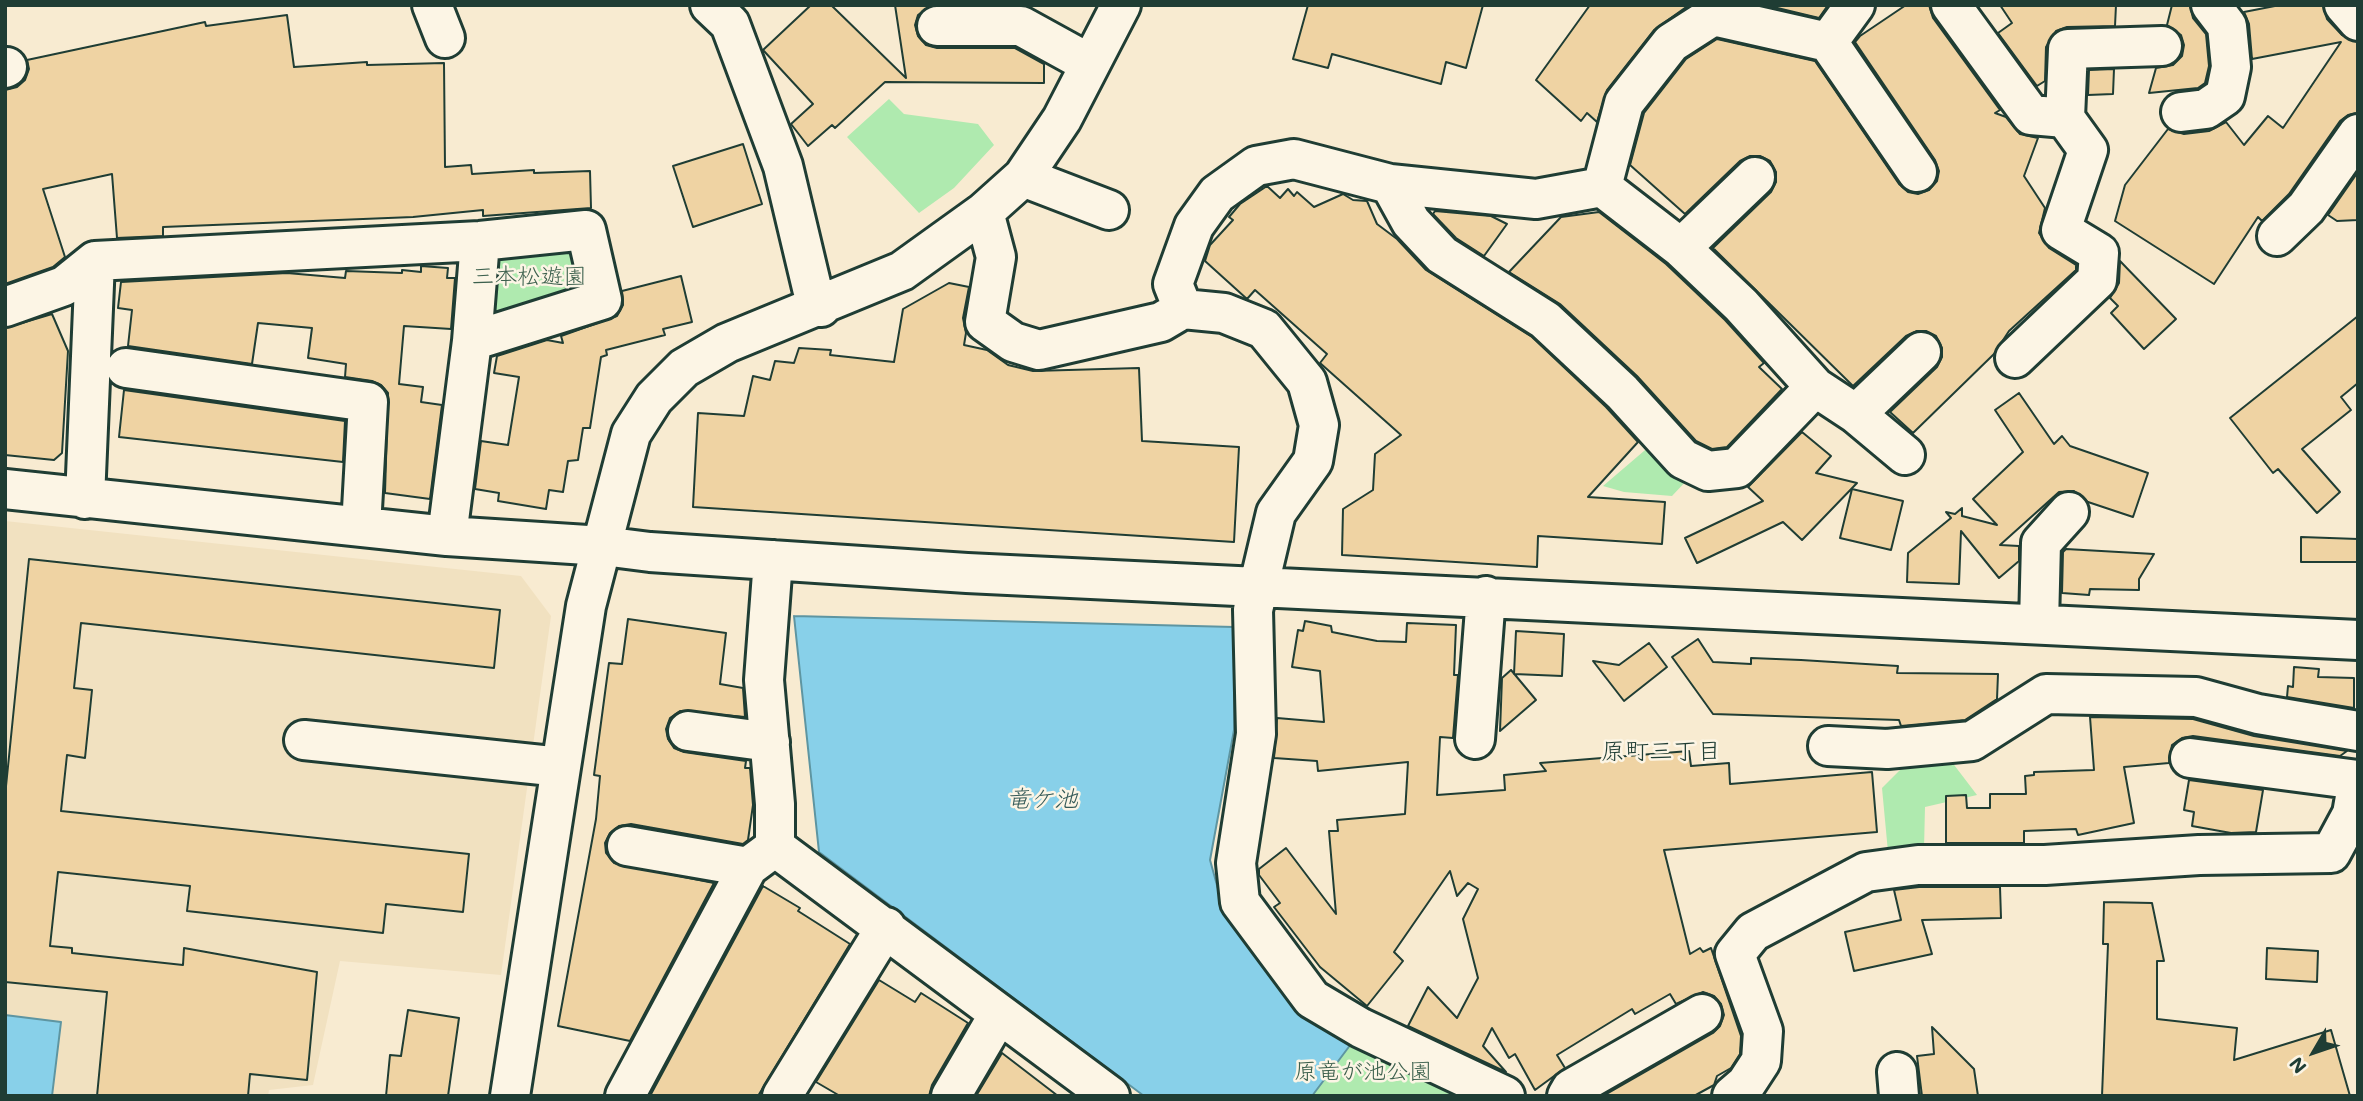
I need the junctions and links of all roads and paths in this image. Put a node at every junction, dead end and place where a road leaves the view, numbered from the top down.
1 (1121, 5) edge
2 (1855, 5) edge
3 (1951, 5) edge
4 (2211, 5) edge
5 (2344, 5) edge
6 (728, 11) edge
7 (2358, 21) edge
8 (937, 26) dead end
9 (1828, 42) junction
10 (2162, 46) dead end
11 (1090, 64) junction
12 (2180, 112) dead end
13 (2065, 118) junction
14 (2358, 134) edge
15 (1917, 172) dead end
16 (1023, 177) junction
17 (1755, 177) dead end
18 (1390, 184) junction
19 (1602, 187) junction
20 (1109, 210) dead end
21 (984, 212) junction
22 (2277, 236) dead end
23 (480, 241) junction
24 (1681, 248) junction
25 (95, 261) junction
26 (5, 307) edge
27 (821, 307) junction
28 (1183, 309) junction
29 (472, 341) junction
30 (1921, 352) dead end
31 (2015, 358) dead end
32 (126, 369) dead end
33 (1815, 387) junction
34 (1856, 414) junction
35 (1905, 455) dead end
36 (5, 489) edge
37 (85, 499) junction
38 (2072, 509) dead end
39 (361, 527) junction
40 (447, 536) junction
41 (603, 546) junction
42 (773, 560) junction
43 (1258, 585) junction
44 (1486, 596) junction
45 (2039, 624) junction
46 (2358, 640) edge
47 (688, 731) dead end
48 (2358, 731) edge
49 (1475, 739) dead end
50 (304, 740) dead end
51 (769, 742) junction
52 (1828, 746) dead end
53 (2190, 758) dead end
54 (561, 767) junction
55 (2358, 780) edge
56 (627, 846) dead end
57 (762, 857) junction
58 (886, 927) junction
59 (999, 1014) junction
60 (1702, 1014) dead end
61 (510, 1096) edge
62 (625, 1096) edge
63 (782, 1096) edge
64 (951, 1096) edge
65 (1110, 1096) edge
66 (1504, 1096) edge
67 (1567, 1096) edge
68 (1732, 1096) edge

1 - 11 street
2 - 9 street
3 - 13 street
4 - 12 street
5 - 7 street
6 - 27 street
8 - 11 street
9 - 15 street
9 - 19 street
10 - 13 street
11 - 16 street
13 - 31 street
14 - 22 street
16 - 20 street
16 - 21 street
17 - 24 street
18 - 19 street
18 - 28 street
18 - 33 street
19 - 24 street
21 - 27 street
21 - 28 street
23 - 25 street
23 - 29 street
23 - 29 street
24 - 33 street
25 - 26 street
25 - 37 street
27 - 41 street
28 - 43 street
29 - 40 street
30 - 34 street
32 - 39 street
33 - 34 street
34 - 35 street
36 - 37 street
37 - 39 street
38 - 45 street
39 - 40 street
40 - 41 street
41 - 42 street
41 - 54 street
42 - 43 street
42 - 51 street
43 - 44 street
43 - 66 street
44 - 45 street
44 - 49 street
45 - 46 street
47 - 51 street
48 - 52 street
50 - 54 street
51 - 57 street
53 - 55 street
54 - 61 street
55 - 68 street
56 - 57 street
57 - 58 street
57 - 62 street
58 - 59 street
58 - 63 street
59 - 64 street
59 - 65 street
60 - 67 street

